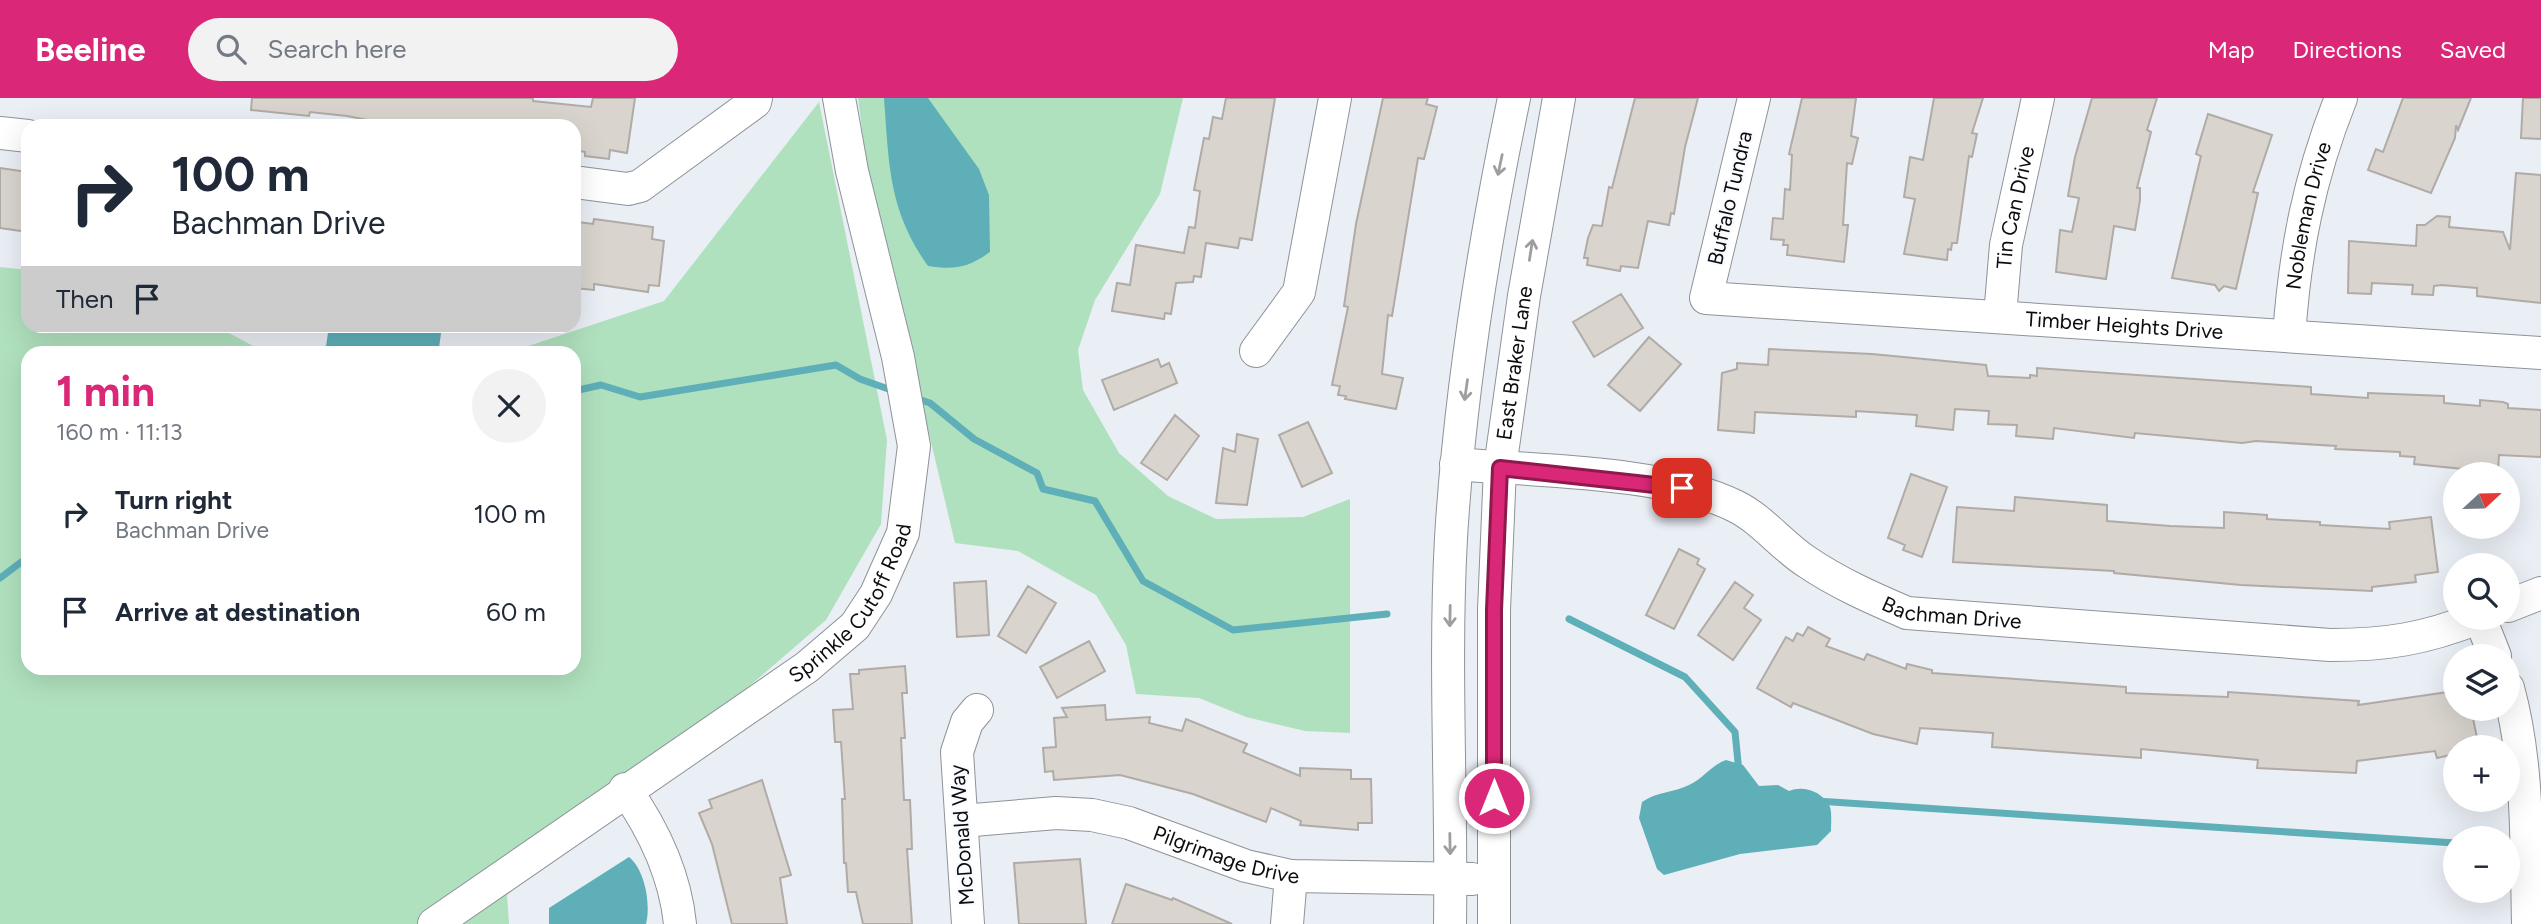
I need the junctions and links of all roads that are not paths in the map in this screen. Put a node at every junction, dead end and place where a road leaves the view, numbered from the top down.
1 (756, 98) edge
2 (839, 98) edge
3 (1335, 98) edge
4 (1514, 98) edge
5 (1559, 98) edge
6 (1754, 98) edge
7 (2038, 98) edge
8 (2341, 98) edge
9 (0, 133) edge
10 (21, 135) edge
11 (581, 183) edge
12 (1706, 298) joint
13 (2000, 316) junction
14 (2289, 336) junction
15 (1256, 351) dead end
16 (2541, 353) edge
17 (1456, 464) junction
18 (1500, 468) junction
19 (2541, 593) edge
20 (2520, 601) edge
21 (2447, 630) edge
22 (977, 710) dead end
23 (2516, 721) edge
24 (625, 789) junction
25 (962, 821) junction
26 (1291, 876) junction
27 (1451, 879) junction
28 (1494, 879) junction
29 (434, 924) edge
30 (680, 924) edge
31 (968, 924) edge
32 (1287, 924) edge
33 (1450, 924) edge
34 (1494, 924) edge
35 (2528, 924) edge

1 - 11 street
2 - 24 street, Sprinkle Cutoff Road
3 - 15 street
4 -> 17 street, East Braker Lane
18 -> 5 street, East Braker Lane
6 - 12 street, Buffalo Tundra
7 - 13 street, Tin Can Drive
8 - 14 street, Nobleman Drive
9 - 10 street
12 - 13 street, Timber Heights Drive
13 - 14 street, Timber Heights Drive
14 - 16 street, Timber Heights Drive
17 - 18 street, Bachman Drive
17 -> 27 street, East Braker Lane
18 - 21 street, Bachman Drive
18 - 28 street, East Braker Lane
19 - 20 street
22 - 25 street, McDonald Way
23 - 35 street
24 - 29 street, Sprinkle Cutoff Road
24 - 30 street
25 - 26 street, Pilgrimage Drive
25 - 31 street, McDonald Way
26 - 27 street, Pilgrimage Drive
26 - 32 street
27 - 28 street, Pilgrimage Drive
27 - 33 street, East Braker Lane
28 - 34 street, East Braker Lane

